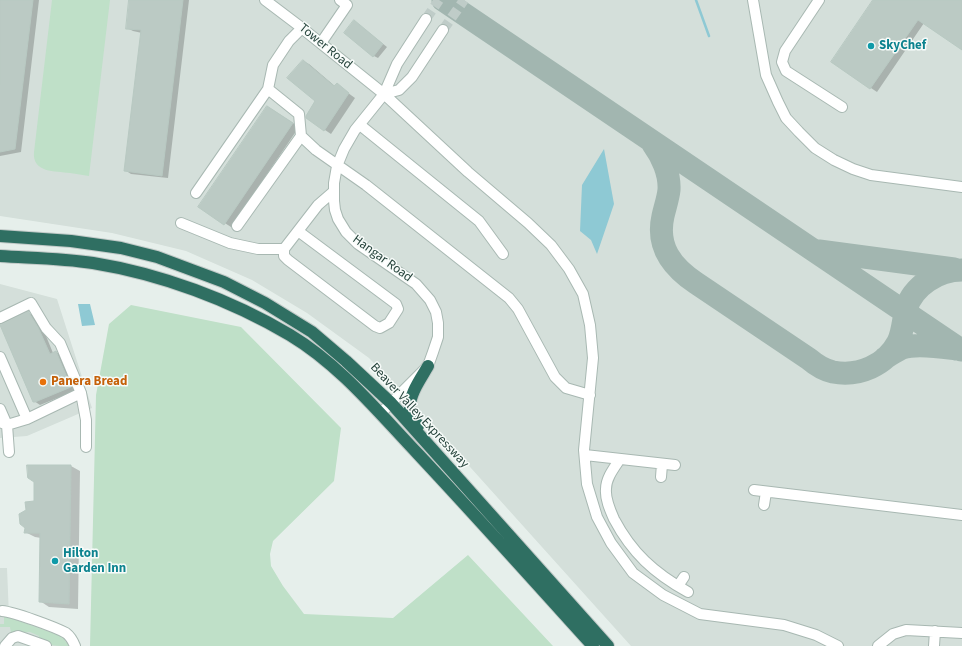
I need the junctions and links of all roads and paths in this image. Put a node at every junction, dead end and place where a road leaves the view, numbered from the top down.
1 (264, 0) edge
2 (340, 0) edge
3 (753, 0) edge
4 (818, 0) edge
5 (426, 19) tunnel mouth
6 (302, 28) junction
7 (443, 30) tunnel mouth
8 (321, 43) junction
9 (268, 89) junction
10 (384, 94) junction
11 (842, 107) dead end
12 (360, 124) junction
13 (301, 136) junction
14 (337, 166) junction
15 (962, 187) edge
16 (333, 192) junction
17 (196, 193) dead end
18 (181, 224) dead end
19 (237, 226) dead end
20 (0, 230) edge
21 (298, 231) junction
22 (0, 236) edge
23 (15, 237) junction
24 (284, 249) junction
25 (503, 254) dead end
26 (0, 256) edge
27 (0, 318) edge
28 (0, 357) edge
29 (428, 366) junction
30 (81, 393) junction
31 (590, 395) junction
32 (391, 403) junction
33 (0, 409) edge
34 (380, 414) junction
35 (27, 419) junction
36 (4, 424) edge
37 (423, 438) junction
38 (86, 447) dead end
39 (8, 452) dead end
40 (585, 455) junction
41 (620, 459) junction
42 (662, 464) junction
43 (675, 465) dead end
44 (661, 477) dead end
45 (754, 490) dead end
46 (766, 492) junction
47 (764, 505) dead end
48 (962, 515) edge
49 (684, 577) dead end
50 (678, 586) junction
51 (688, 592) dead end
52 (2, 611) dead end
53 (935, 631) junction
54 (962, 633) edge
55 (0, 645) edge
56 (5, 646) edge
57 (46, 646) edge
58 (75, 646) edge
59 (593, 646) edge
60 (608, 646) edge
61 (838, 646) edge
62 (878, 646) edge
63 (934, 646) edge

1 - 6 street, Tower Road
2 - 8 street
3 - 15 street
4 - 11 street
5 - 10 street, Hangar Road
6 - 8 street, Tower Road
6 - 9 street
7 - 10 street, Hangar Road
8 - 10 street, Tower Road
9 - 13 street
9 - 17 street
10 - 12 street, Hangar Road
10 - 31 street, Tower Road
12 - 14 street, Hangar Road
12 - 25 street
13 - 14 street
13 - 19 street
14 - 16 street, Hangar Road
14 - 31 street
16 - 21 street
16 - 29 street, Hangar Road
18 - 24 street
20 - 23 highway
21 - 24 street
21 - 24 street
22 - 23 highway, Beaver Valley Expressway
23 - 32 highway, Beaver Valley Expressway
26 - 34 highway, Beaver Valley Expressway
27 - 30 street
28 - 35 street
29 - 32 street, Hangar Road
29 - 37 highway
30 - 35 street
30 - 38 street
31 - 40 street, Tower Road
32 - 34 street, Hangar Road
32 - 37 highway, Beaver Valley Expressway
33 - 36 street
34 - 59 highway, Beaver Valley Expressway
35 - 36 street
36 - 39 street
37 - 60 highway, Beaver Valley Expressway
40 - 41 street
40 - 61 street, Tower Road
41 - 42 street
41 - 50 street
42 - 43 street
42 - 44 street
45 - 46 street
46 - 47 street
46 - 48 street
49 - 50 street
50 - 51 street
52 - 58 street
53 - 54 street
53 - 62 street
53 - 63 street
55 - 56 street
56 - 57 street

